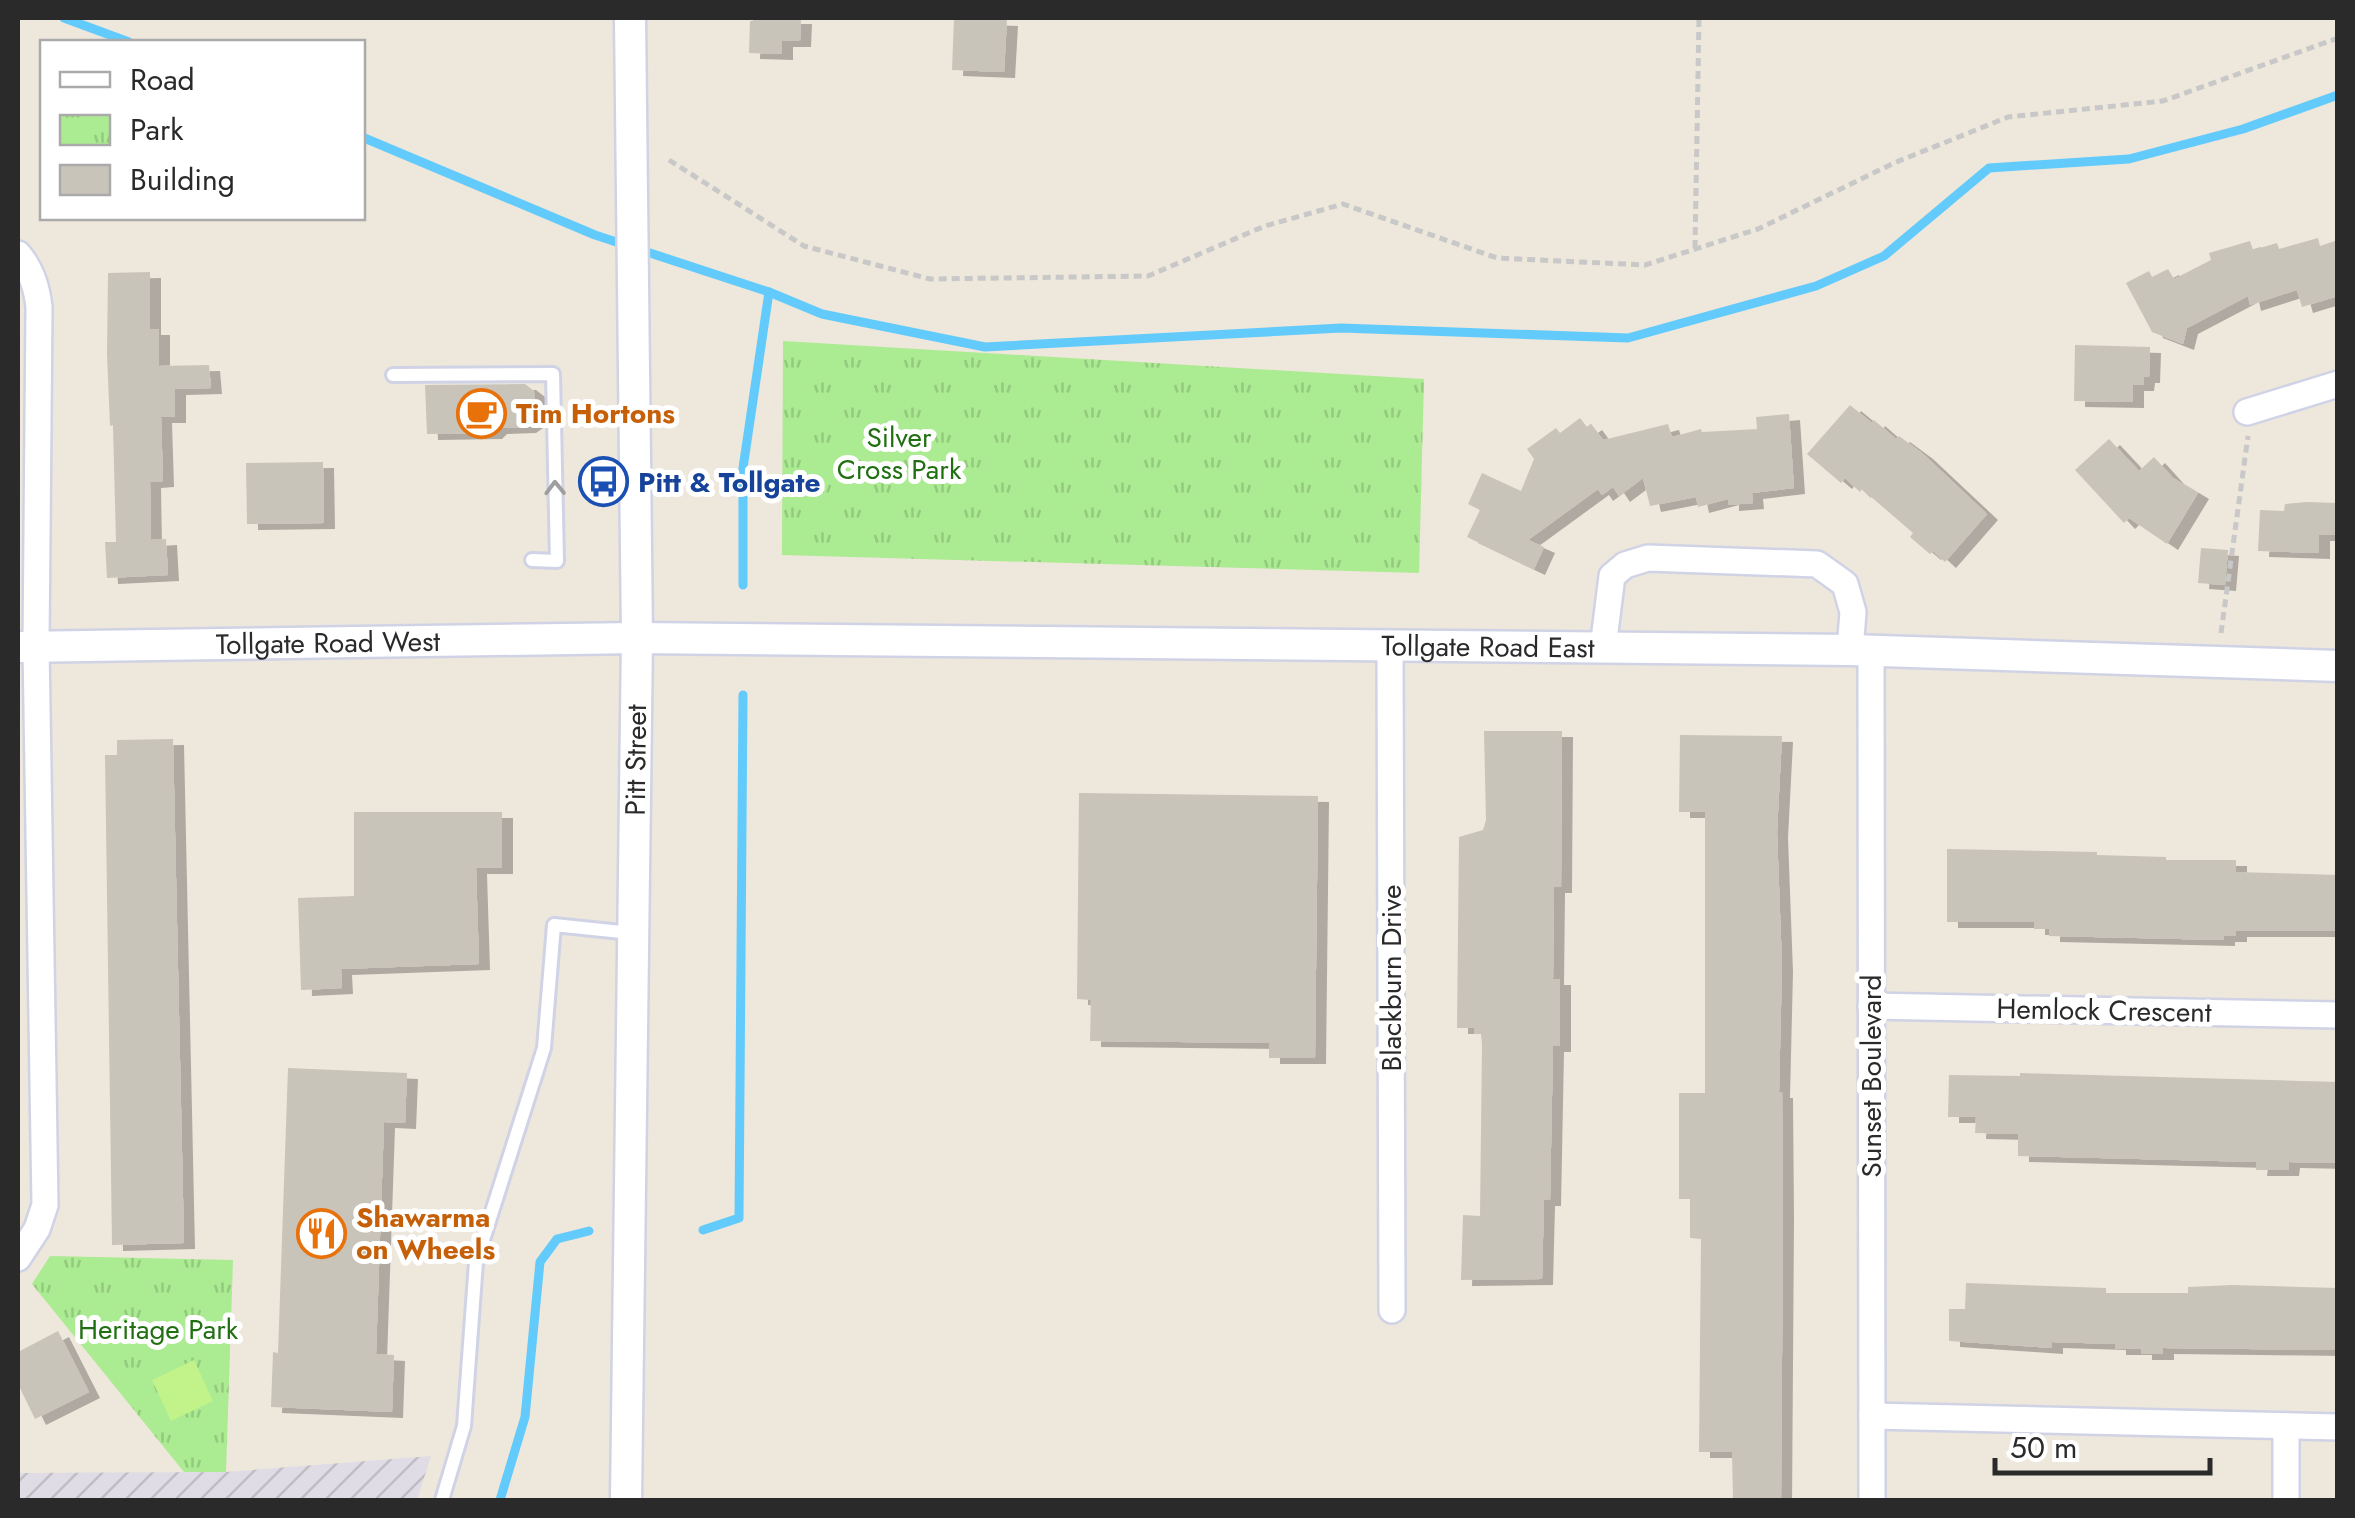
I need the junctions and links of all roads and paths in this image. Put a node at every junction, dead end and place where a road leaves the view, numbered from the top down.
1 (630, 18) edge
2 (1700, 18) edge
3 (2338, 38) edge
4 (669, 160) dead end
5 (1695, 248) junction
6 (18, 254) edge
7 (393, 375) dead end
8 (2338, 384) edge
9 (2247, 412) joint
10 (532, 560) dead end
11 (637, 638) junction
12 (27, 646) edge
13 (1390, 646) junction
14 (1603, 648) junction
15 (1861, 651) junction
16 (2216, 660) junction
17 (2338, 666) edge
18 (633, 933) junction
19 (1871, 1006) junction
20 (2338, 1015) edge
21 (18, 1258) edge
22 (1392, 1310) dead end
23 (1872, 1416) junction
24 (2286, 1426) junction
25 (2338, 1427) edge
26 (442, 1500) edge
27 (626, 1500) edge
28 (1872, 1500) edge
29 (2286, 1500) edge

1 - 11 street, Pitt Street
2 - 5 path
3 - 5 path
4 - 5 path
6 - 12 street
10 -> 7 lane
8 - 9 street
9 - 16 path
11 - 12 street, Tollgate Road West
11 - 13 street, Tollgate Road East
11 - 18 street, Pitt Street
12 - 21 street
13 - 14 street, Tollgate Road East
13 - 22 street, Blackburn Drive
14 - 15 street, Tollgate Road East
14 - 15 street, Sunset Boulevard
15 - 16 street, Tollgate Road East
15 - 19 street, Sunset Boulevard
16 - 17 street, Tollgate Road East
18 - 26 lane
18 - 27 street, Pitt Street
19 - 20 street, Hemlock Crescent
19 - 23 street, Sunset Boulevard
23 - 24 street
23 - 28 street, Sunset Boulevard
24 - 25 street
24 - 29 street

